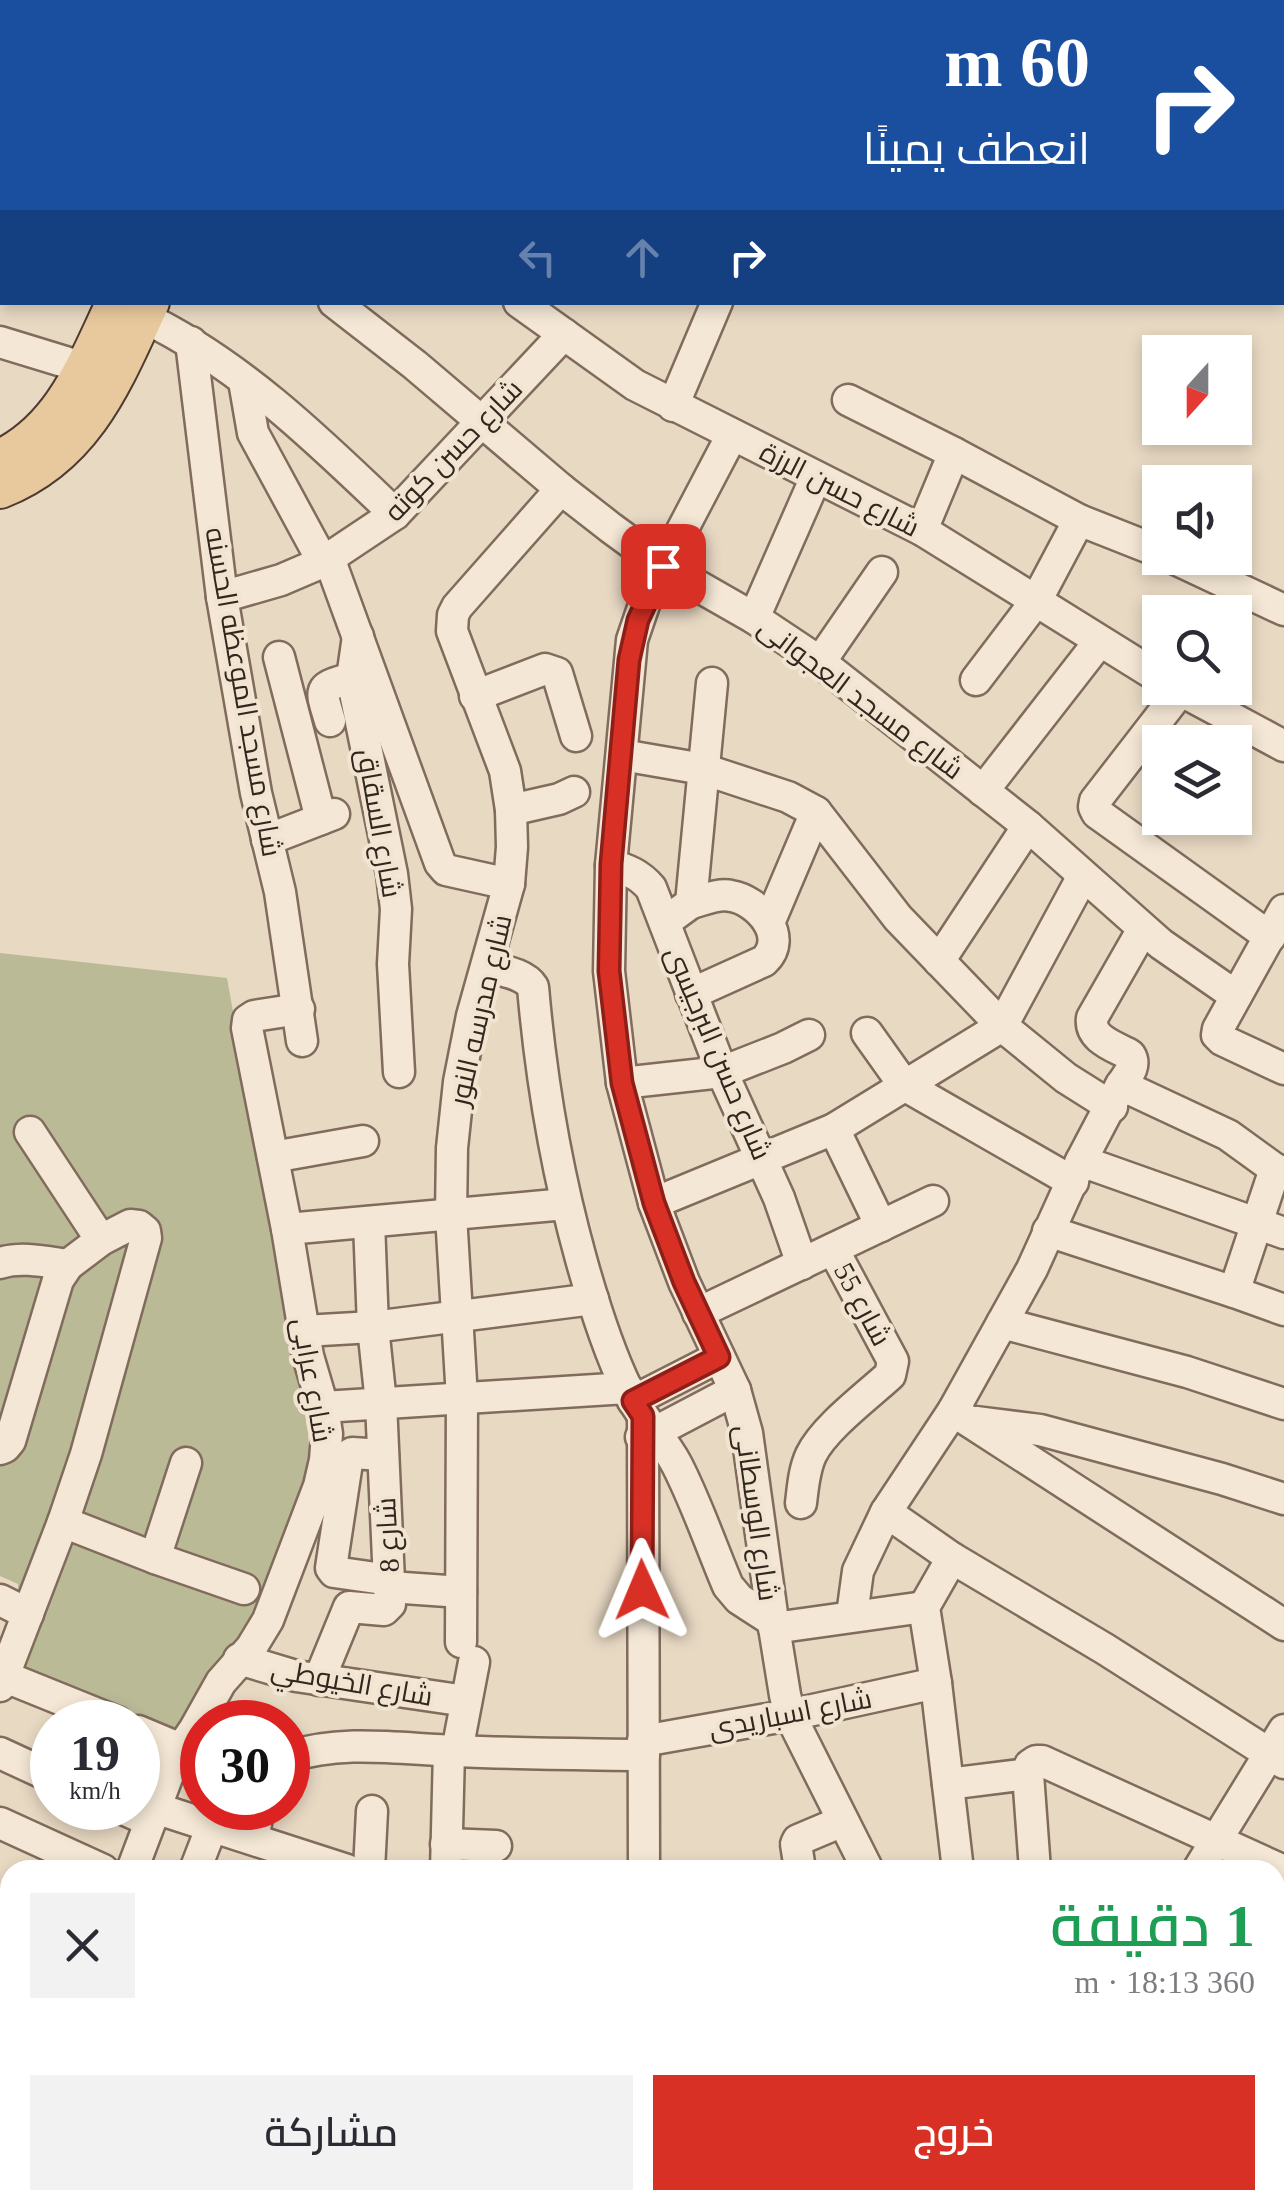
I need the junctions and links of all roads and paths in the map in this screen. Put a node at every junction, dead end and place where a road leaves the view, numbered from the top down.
1 (338, 305) edge
2 (523, 305) edge
3 (716, 305) edge
4 (137, 307) edge
5 (564, 334) junction
6 (0, 342) edge
7 (190, 342) junction
8 (84, 368) junction
9 (244, 381) junction
10 (848, 400) dead end
11 (673, 406) junction
12 (483, 421) junction
13 (732, 435) junction
14 (954, 452) junction
15 (0, 460) edge
16 (816, 477) junction
17 (561, 488) junction
18 (0, 489) edge
19 (395, 514) junction
20 (1079, 520) junction
21 (922, 530) junction
22 (1142, 545) edge
23 (326, 560) junction
24 (663, 566) junction
25 (882, 572) dead end
26 (1209, 575) edge
27 (222, 597) junction
28 (1036, 602) junction
29 (1284, 610) edge
30 (754, 618) junction
31 (358, 636) junction
32 (1100, 642) junction
33 (279, 657) dead end
34 (820, 662) junction
35 (1142, 667) edge
36 (352, 678) junction
37 (976, 680) dead end
38 (712, 683) dead end
39 (476, 696) junction
40 (1160, 705) edge
41 (1209, 705) edge
42 (330, 722) dead end
43 (576, 736) dead end
44 (1284, 746) edge
45 (622, 755) junction
46 (703, 769) junction
47 (984, 791) junction
48 (574, 792) dead end
49 (511, 810) junction
50 (816, 812) junction
51 (1028, 826) junction
52 (267, 840) junction
53 (611, 864) junction
54 (1083, 876) junction
55 (509, 884) junction
56 (691, 903) junction
57 (1284, 910) edge
58 (665, 922) junction
59 (769, 923) junction
60 (1143, 929) junction
61 (1270, 937) junction
62 (940, 961) junction
63 (487, 967) junction
64 (691, 994) junction
65 (1236, 996) junction
66 (299, 1009) junction
67 (1002, 1026) junction
68 (867, 1033) dead end
69 (808, 1035) dead end
70 (302, 1041) dead end
71 (1284, 1069) edge
72 (399, 1072) dead end
73 (722, 1072) junction
74 (622, 1083) junction
75 (904, 1085) junction
76 (1117, 1096) junction
77 (834, 1129) junction
78 (30, 1132) dead end
79 (364, 1141) dead end
80 (273, 1157) junction
81 (763, 1159) junction
82 (1280, 1170) edge
83 (1077, 1172) junction
84 (933, 1201) dead end
85 (654, 1203) junction
86 (566, 1204) junction
87 (450, 1215) junction
88 (369, 1222) junction
89 (881, 1226) junction
90 (1271, 1228) edge
91 (287, 1229) junction
92 (1048, 1232) junction
93 (101, 1240) junction
94 (833, 1249) junction
95 (0, 1263) edge
96 (68, 1264) junction
97 (802, 1264) junction
98 (1234, 1292) junction
99 (593, 1300) junction
100 (1284, 1310) edge
101 (698, 1314) junction
102 (457, 1318) junction
103 (1002, 1323) junction
104 (373, 1327) junction
105 (304, 1330) junction
106 (719, 1357) junction
107 (734, 1390) junction
108 (462, 1398) junction
109 (381, 1403) junction
110 (1284, 1404) edge
111 (323, 1407) junction
112 (640, 1415) junction
113 (961, 1416) junction
114 (0, 1450) edge
115 (383, 1455) junction
116 (186, 1463) dead end
117 (1284, 1499) edge
118 (801, 1503) dead end
119 (886, 1512) junction
120 (63, 1522) junction
121 (155, 1558) junction
122 (952, 1558) junction
123 (390, 1584) junction
124 (244, 1588) dead end
125 (461, 1592) junction
126 (0, 1600) edge
127 (924, 1607) junction
128 (28, 1614) junction
129 (852, 1616) junction
130 (774, 1624) junction
131 (1284, 1625) edge
132 (239, 1659) junction
133 (2, 1677) edge
134 (936, 1684) junction
135 (302, 1685) junction
136 (61, 1700) edge
137 (210, 1700) edge
138 (466, 1701) junction
139 (790, 1715) junction
140 (644, 1748) junction
141 (1279, 1749) edge
142 (180, 1750) edge
143 (310, 1750) edge
144 (453, 1751) junction
145 (0, 1753) edge
146 (30, 1767) edge
147 (1028, 1774) junction
148 (948, 1784) junction
149 (160, 1795) edge
150 (372, 1810) dead end
151 (843, 1821) junction
152 (0, 1823) edge
153 (147, 1830) edge
154 (210, 1830) edge
155 (225, 1830) edge
156 (255, 1830) edge
157 (253, 1839) junction
158 (1218, 1840) junction
159 (496, 1846) dead end
160 (446, 1857) edge
161 (62, 1860) edge
162 (136, 1860) edge
163 (199, 1860) edge
164 (289, 1860) edge
165 (369, 1860) edge
166 (644, 1860) edge
167 (799, 1860) edge
168 (863, 1860) edge
169 (957, 1860) edge
170 (1035, 1860) edge
171 (1205, 1860) edge
172 (1259, 1860) edge

1 - 12 street, شارع مسجد العجوانى
2 - 5 street, شارع حسن الرزة
3 - 11 street
4 - 7 street
4 - 8 main road
4 - 18 main road
5 - 11 street, شارع حسن الرزة
5 - 12 street, شارع حسن كوته
6 - 8 street
7 - 9 street
7 - 27 street, شارع مسجد الموعظه الحسنه
8 - 15 main road
9 - 19 street
9 - 23 street
10 - 14 street
11 - 13 street, شارع حسن الرزة
12 - 17 street, شارع مسجد العجوانى
12 - 19 street, شارع حسن كوته
13 - 16 street, شارع حسن الرزة
13 - 24 street, شارع الوسطانى
14 - 20 street
14 - 21 street
16 - 21 street, شارع حسن الرزة
16 - 30 street
17 - 24 street, شارع مسجد العجوانى
17 - 39 street, شارع مدرسه النور
19 - 23 street, شارع حسن كوته
20 - 22 street
20 - 28 street
21 - 28 street, شارع حسن الرزة
23 - 27 street, شارع حسن كوته
23 - 31 street
24 - 30 street, شارع مسجد العجوانى
24 - 45 street, شارع الوسطانى
25 - 34 street
26 - 29 street
27 - 52 street, شارع مسجد الموعظه الحسنه
28 - 32 street, شارع حسن الرزة
28 - 37 street
30 - 34 street, شارع مسجد العجوانى
31 - 36 street, شارع السقاق
31 - 55 street
32 - 35 street, شارع حسن الرزة
32 - 47 street
33 - 52 street
34 - 47 street, شارع مسجد العجوانى
36 - 42 street
36 - 72 street, شارع السقاق
38 - 46 street
39 - 43 street
39 - 49 street, شارع مدرسه النور
40 - 61 street
41 - 44 street, شارع حسن الرزة
45 - 46 street
45 - 53 street, شارع الوسطانى
46 - 50 street
46 - 56 street
47 - 51 street, شارع مسجد العجوانى
48 - 49 street
49 - 55 street, شارع مدرسه النور
50 - 59 street
50 - 62 street
51 - 54 street, شارع مسجد العجوانى
51 - 62 street
52 - 66 street, شارع مسجد الموعظه الحسنه
53 - 58 street, شارع حسن البرجيسى
53 - 74 street, شارع الوسطانى
54 - 60 street, شارع مسجد العجوانى
54 - 67 street
55 - 63 street, شارع مدرسه النور
56 - 58 street
56 - 59 street
57 - 61 street
58 - 64 street, شارع حسن البرجيسى
59 - 64 street
60 - 65 street, شارع مسجد العجوانى
60 - 76 street
61 - 65 street
62 - 67 street
63 - 86 street
63 - 87 street, شارع مدرسه النور
64 - 73 street, شارع حسن البرجيسى
65 - 71 street
66 - 70 street, شارع مسجد الموعظه الحسنه
66 - 80 street, شارع عرابى
67 - 75 street
67 - 76 street
68 - 75 street
69 - 73 street
73 - 74 street
73 - 81 street, شارع حسن البرجيسى
74 - 85 street, شارع الوسطانى
75 - 77 street
75 - 83 street
76 - 82 street
76 - 83 street
77 - 81 street
77 - 89 street
78 - 93 street
79 - 80 street
80 - 91 street, شارع عرابى
81 - 85 street
81 - 97 street, شارع حسن البرجيسى
82 - 90 street
83 - 90 street
83 - 92 street
84 - 89 street
85 - 101 street, شارع الوسطانى
86 - 87 street
86 - 99 street
87 - 88 street
87 - 102 street, شارع مدرسه النور
88 - 91 street
88 - 104 street, شارع 8
89 - 94 street
90 - 98 street
91 - 105 street, شارع عرابى
92 - 98 street
92 - 103 street
93 - 96 street
93 - 120 street
94 - 97 street
94 - 118 street, شارع 55
95 - 96 street
96 - 114 street
97 - 101 street
98 - 100 street
99 - 102 street
99 - 112 street
101 - 106 street, شارع الوسطانى
102 - 104 street
102 - 108 street, شارع مدرسه النور
103 - 110 street
103 - 113 street
104 - 105 street
104 - 109 street, شارع 8
105 - 111 street, شارع عرابى
106 - 107 street, شارع الوسطانى
106 - 112 street
107 - 112 street
107 - 130 street, شارع الوسطانى
108 - 109 street
108 - 112 street
108 - 125 street, شارع مدرسه النور
109 - 111 street
109 - 115 street, شارع 8
111 - 132 street, شارع عرابى
112 - 130 street
112 - 140 street
113 - 117 street
113 - 119 street
113 - 131 street
115 - 123 street, شارع 8
115 - 123 street
116 - 121 street
119 - 122 street
119 - 129 street
120 - 121 street
120 - 128 street
121 - 124 street
122 - 127 street
122 - 141 street
123 - 125 street
123 - 135 street, شارع 8
125 - 138 street, شارع مدرسه النور
126 - 128 street
127 - 129 street
127 - 134 street
128 - 133 street
129 - 130 street
130 - 139 street, شارع الوسطانى
132 - 135 street, شارع الخيوطي
132 - 137 street, شارع عرابى
133 - 136 street
134 - 139 street, شارع اسباريدى
134 - 148 street
135 - 138 street, شارع الخيوطي
138 - 144 street, شارع مدرسه النور
139 - 140 street, شارع اسباريدى
139 - 151 street, شارع الوسطانى
140 - 144 street, شارع اسباريدى
140 - 166 street
141 - 158 street
142 - 149 street, شارع عرابى
143 - 144 street, شارع اسباريدى
144 - 160 street, شارع مدرسه النور
145 - 146 street
147 - 148 street
147 - 158 street
147 - 170 street
148 - 169 street
150 - 165 street
151 - 167 street
151 - 168 street, شارع الوسطانى
152 - 161 street
153 - 162 street, شارع عرابى
154 - 163 street
155 - 157 street
156 - 157 street
157 - 164 street
158 - 171 street
158 - 172 street
159 - 160 street

